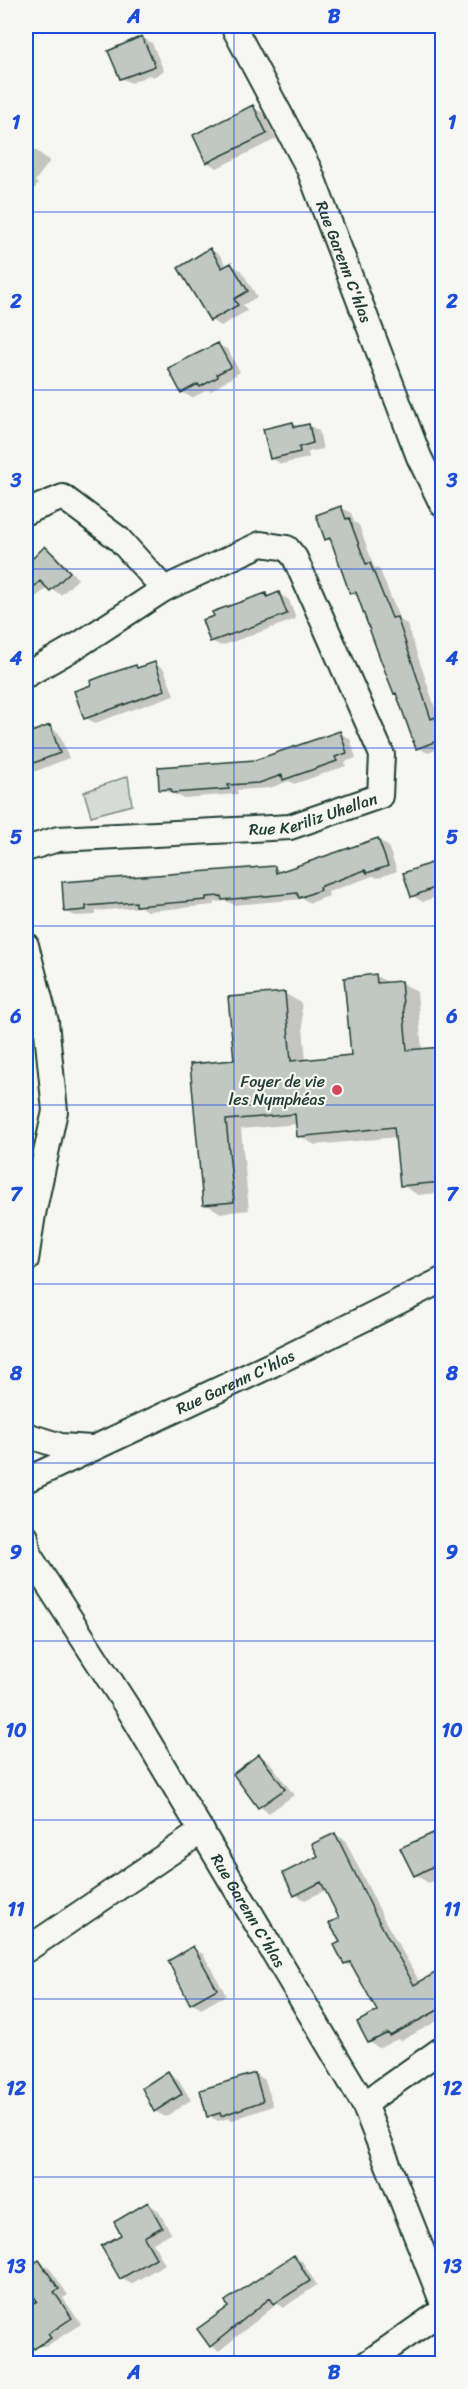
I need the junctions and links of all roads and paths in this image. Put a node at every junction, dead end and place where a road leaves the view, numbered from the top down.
1 (233, 26) edge
2 (442, 504) edge
3 (26, 512) edge
4 (164, 589) junction
5 (26, 675) edge
6 (26, 849) edge
7 (26, 945) edge
8 (26, 1260) edge
9 (442, 1280) edge
10 (26, 1435) edge
11 (94, 1448) junction
12 (26, 1480) edge
13 (26, 1537) edge
14 (202, 1831) junction
15 (26, 1950) edge
16 (442, 2049) edge
17 (364, 2104) junction
18 (442, 2301) edge
19 (442, 2311) edge
20 (366, 2364) edge

1 - 2 street, Rue Garenn C'hlas
3 - 4 street
4 - 5 street, Rue Keriliz Uhellan
4 - 6 street, Rue Keriliz Uhellan
7 - 8 street
9 - 11 street, Rue Garenn C'hlas
10 - 11 street
11 - 12 street, Rue Garenn C'hlas
13 - 14 street, Rue Garenn C'hlas
14 - 15 street
14 - 17 street, Rue Garenn C'hlas
16 - 17 street
17 - 18 street, Rue Garenn C'hlas
19 - 20 street

